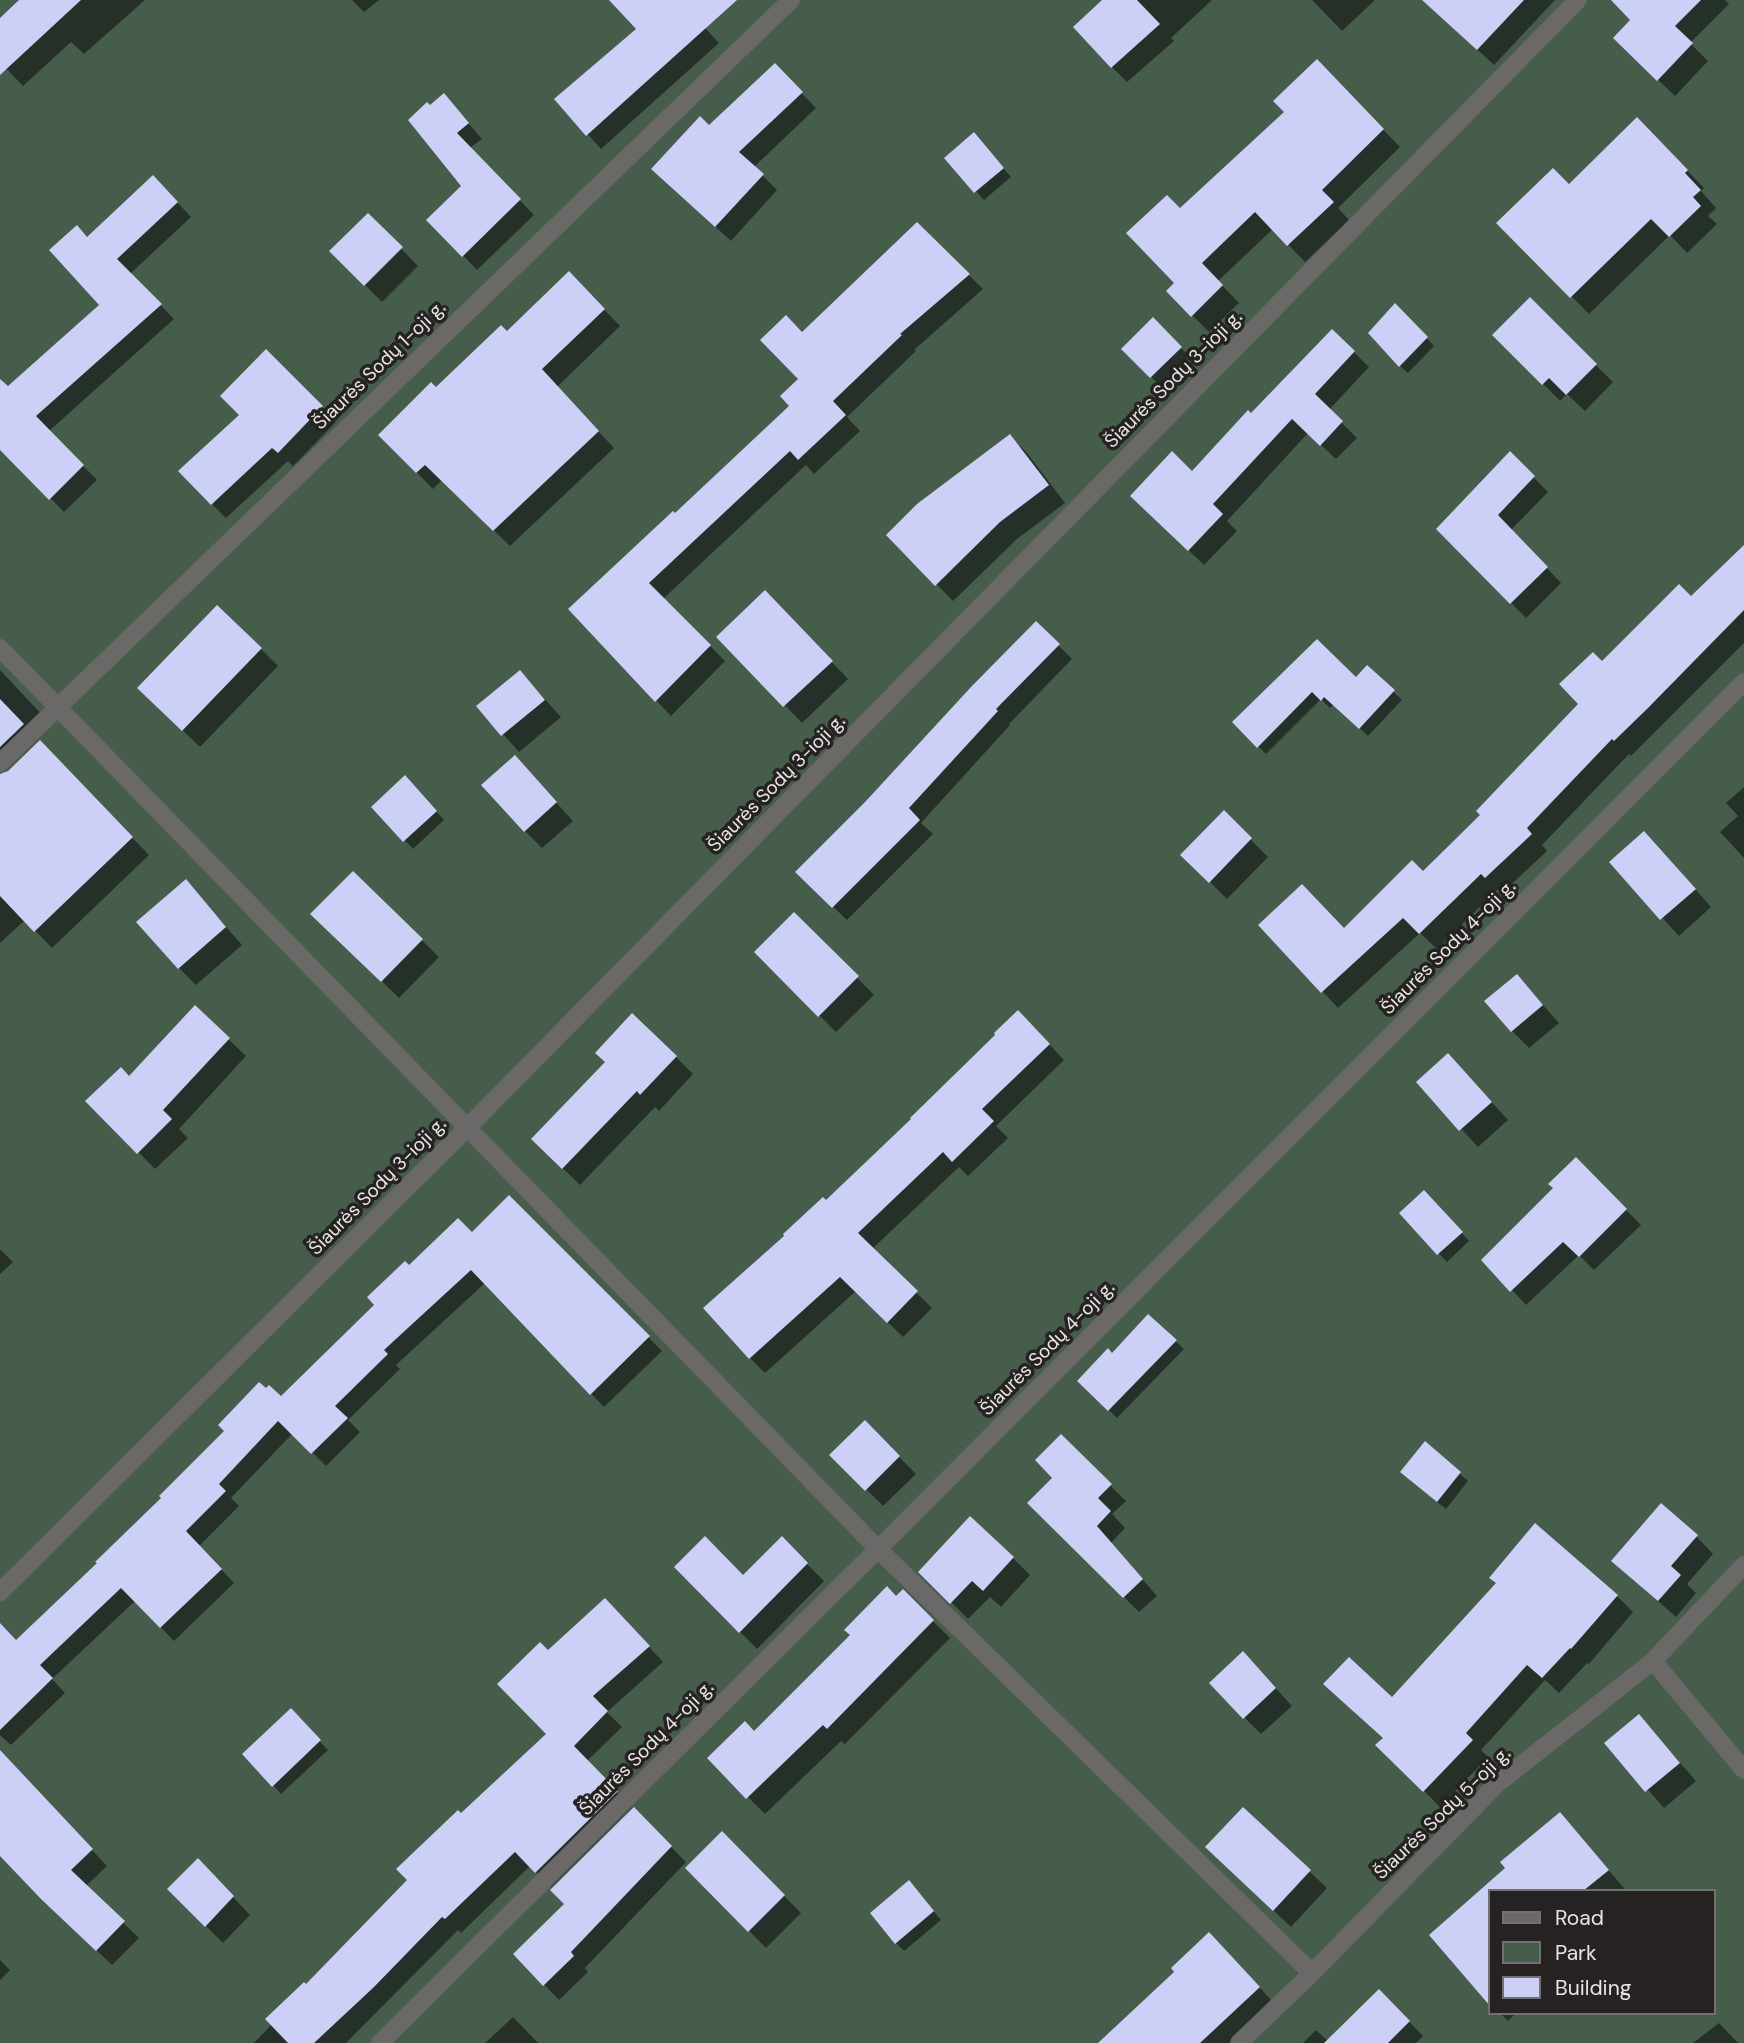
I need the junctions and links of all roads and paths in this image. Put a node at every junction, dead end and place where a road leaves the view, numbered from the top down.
1 (791, 0) edge
2 (1578, 0) edge
3 (0, 648) edge
4 (1744, 682) edge
5 (57, 706) junction
6 (0, 763) edge
7 (468, 1127) junction
8 (878, 1549) junction
9 (1744, 1565) edge
10 (0, 1592) edge
11 (1653, 1661) junction
12 (1744, 1770) edge
13 (1312, 1973) junction
14 (380, 2043) edge
15 (1239, 2043) edge

1 - 5 street, Šiaurės Sodų 1-oji g.
2 - 7 street, Šiaurės Sodų 3-ioji g.
3 - 5 street
4 - 8 street, Šiaurės Sodų 4-oji g.
5 - 6 street, Šiaurės Sodų 1-oji g.
5 - 7 street
7 - 8 street
7 - 10 street, Šiaurės Sodų 3-ioji g.
8 - 13 street
8 - 14 street, Šiaurės Sodų 4-oji g.
9 - 11 street, Šiaurės Sodų 5-oji g.
11 - 12 street
11 - 13 street, Šiaurės Sodų 5-oji g.
13 - 15 street, Šiaurės Sodų 5-oji g.

